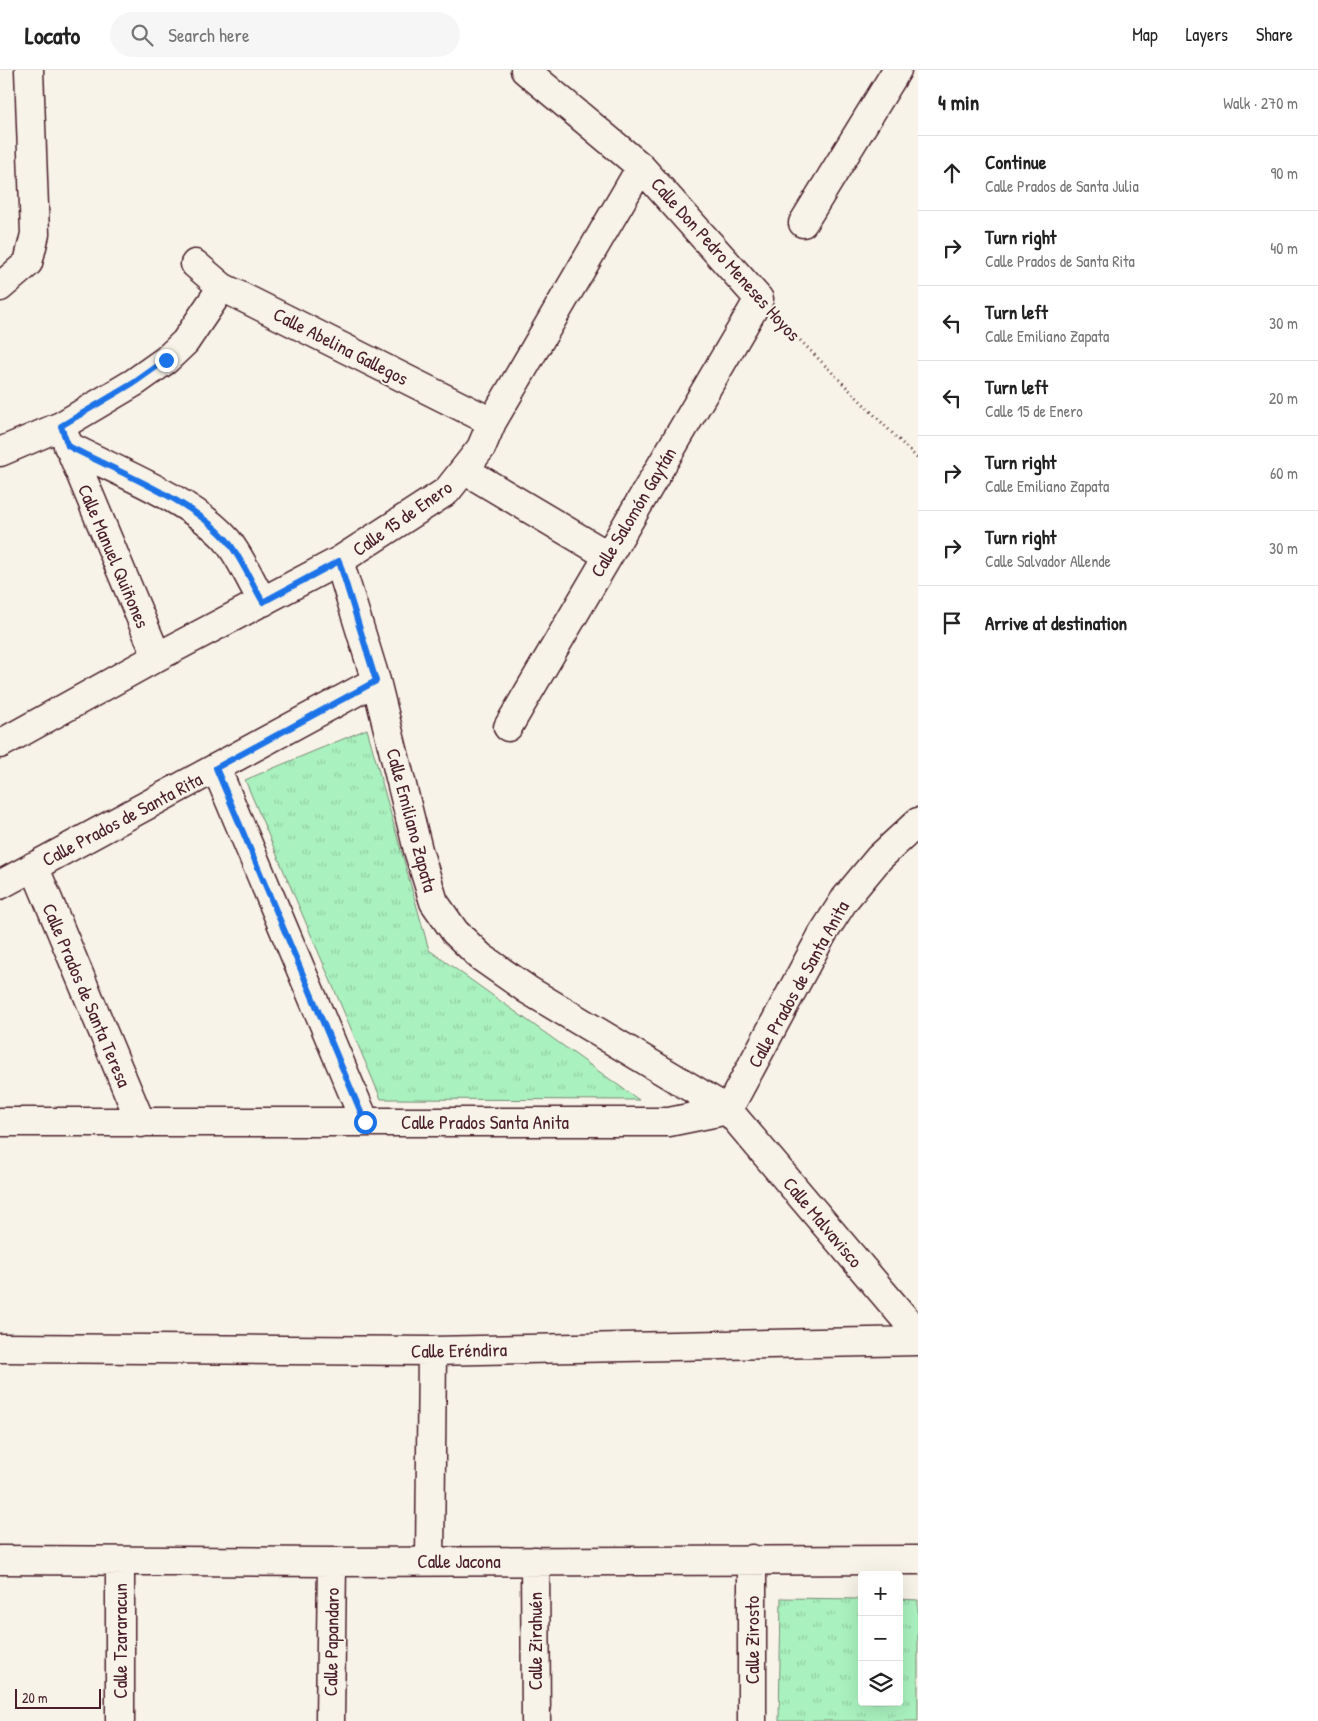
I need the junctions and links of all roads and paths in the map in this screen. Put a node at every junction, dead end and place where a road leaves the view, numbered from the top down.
1 (29, 70) edge
2 (524, 70) edge
3 (897, 70) edge
4 (642, 167) junction
5 (803, 223) dead end
6 (195, 264) dead end
7 (0, 287) edge
8 (222, 287) junction
9 (759, 299) junction
10 (492, 422) junction
11 (64, 436) junction
12 (0, 452) edge
13 (918, 459) edge
14 (466, 470) junction
15 (607, 555) junction
16 (339, 561) junction
17 (263, 602) junction
18 (157, 657) junction
19 (376, 681) junction
20 (508, 727) dead end
21 (0, 744) edge
22 (216, 768) junction
23 (918, 822) edge
24 (34, 866) junction
25 (0, 885) edge
26 (728, 1110) junction
27 (0, 1122) edge
28 (365, 1122) junction
29 (141, 1123) junction
30 (918, 1334) edge
31 (918, 1341) edge
32 (0, 1348) edge
33 (432, 1351) junction
34 (752, 1559) junction
35 (0, 1560) edge
36 (918, 1560) edge
37 (120, 1561) junction
38 (430, 1561) junction
39 (535, 1561) junction
40 (332, 1562) junction
41 (120, 1721) edge
42 (330, 1721) edge
43 (536, 1721) edge
44 (752, 1721) edge

1 - 7 street
2 - 4 street, Calle Don Pedro Meneses Hoyos
3 - 5 street
4 - 9 street, Calle Don Pedro Meneses Hoyos
4 - 10 street, Calle 15 de Enero
6 - 8 street, Calle Abelina Gallegos
8 - 10 street, Calle Abelina Gallegos
8 - 11 street
9 - 13 path, Calle Don Pedro Meneses Hoyos
9 - 15 street, Calle Salomón Gaytán
10 - 14 street, Calle 15 de Enero
11 - 12 street
11 - 17 street
11 - 18 street, Calle Manuel Quiñones
14 - 15 street
14 - 16 street, Calle 15 de Enero
15 - 20 street, Calle Salomón Gaytán
16 - 17 street, Calle 15 de Enero
16 - 19 street, Calle Emiliano Zapata
17 - 18 street, Calle 15 de Enero
18 - 21 street, Calle 15 de Enero
19 - 22 street, Calle Prados de Santa Rita
19 - 26 street, Calle Emiliano Zapata
22 - 24 street, Calle Prados de Santa Rita
22 - 28 street
23 - 26 street, Calle Prados de Santa Anita
24 - 25 street, Calle Prados de Santa Rita
24 - 29 street, Calle Prados de Santa Teresa
26 - 28 street, Calle Prados Santa Anita
26 - 30 street, Calle Malvavisco
27 - 29 street, Calle Prados Santa Anita
28 - 29 street, Calle Prados Santa Anita
31 - 33 street, Calle Eréndira
32 - 33 street, Calle Eréndira
33 - 38 street
34 - 36 street, Calle Jacona
34 - 39 street, Calle Jacona
34 - 44 street, Calle Zirosto
35 - 37 street, Calle Jacona
37 - 40 street, Calle Jacona
37 - 41 street, Calle Tzararacun
38 - 39 street, Calle Jacona
38 - 40 street, Calle Jacona
39 - 43 street, Calle Zirahuén
40 - 42 street, Calle Papandaro

